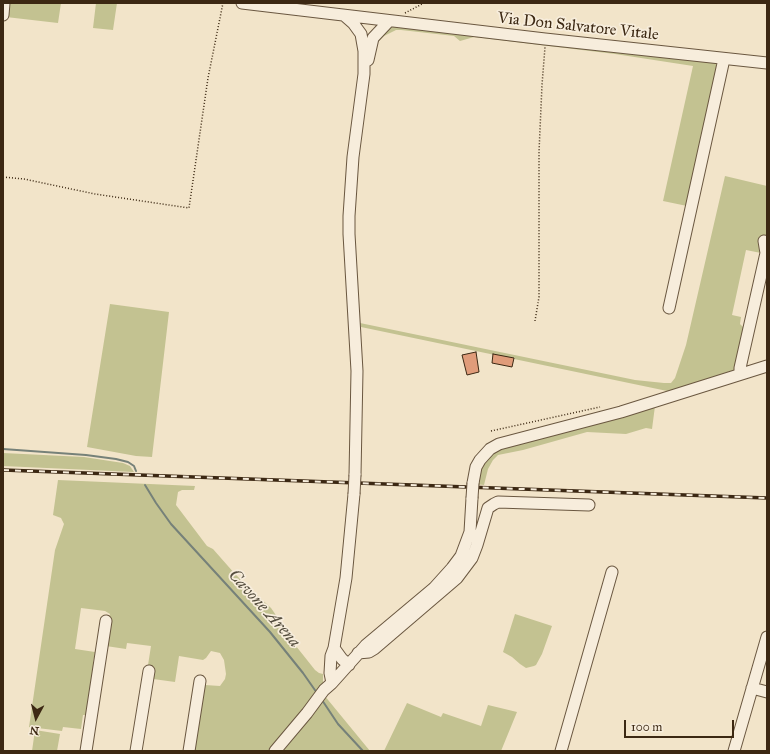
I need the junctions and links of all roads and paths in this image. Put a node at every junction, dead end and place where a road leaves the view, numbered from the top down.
1 (4, 3) edge
2 (223, 3) edge
3 (242, 3) edge
4 (424, 3) edge
5 (281, 5) edge
6 (3, 15) edge
7 (345, 16) junction
8 (368, 18) junction
9 (394, 22) junction
10 (359, 31) junction
11 (373, 38) junction
12 (545, 39) junction
13 (724, 59) junction
14 (767, 63) edge
15 (364, 74) junction
16 (3, 177) edge
17 (764, 241) dead end
18 (669, 308) dead end
19 (535, 321) dead end
20 (767, 366) edge
21 (740, 374) junction
22 (601, 407) dead end
23 (491, 431) dead end
24 (589, 505) dead end
25 (612, 572) dead end
26 (106, 621) dead end
27 (767, 637) edge
28 (334, 648) junction
29 (358, 653) junction
30 (349, 665) junction
31 (149, 671) dead end
32 (200, 681) dead end
33 (752, 688) junction
34 (324, 690) junction
35 (767, 692) edge
36 (86, 751) edge
37 (136, 751) edge
38 (189, 751) edge
39 (275, 751) edge
40 (561, 751) edge
41 (734, 751) edge

1 - 6 street
2 - 16 path
3 - 5 street, Via Don Salvatore Vitale
4 - 9 path
5 - 7 street, Via Don Salvatore Vitale
7 - 8 street, Via Don Salvatore Vitale
7 - 10 street
8 - 9 street, Via Don Salvatore Vitale
8 - 10 street
8 - 11 street
9 - 11 street
9 - 12 street, Via Don Salvatore Vitale
10 - 15 street
11 - 15 street
12 - 13 street, Via Don Salvatore Vitale
12 - 19 path
13 - 14 street, Via Don Salvatore Vitale
13 - 18 street
15 - 28 street, bridge
17 - 21 street
20 - 21 street
21 - 29 street, bridge
22 - 23 path
24 - 29 street
25 - 40 street
26 - 36 street
27 - 33 street
28 - 30 street
28 - 34 street
29 - 30 street
30 - 34 street
31 - 37 street
32 - 38 street
33 - 35 street
33 - 41 street
34 - 39 street

